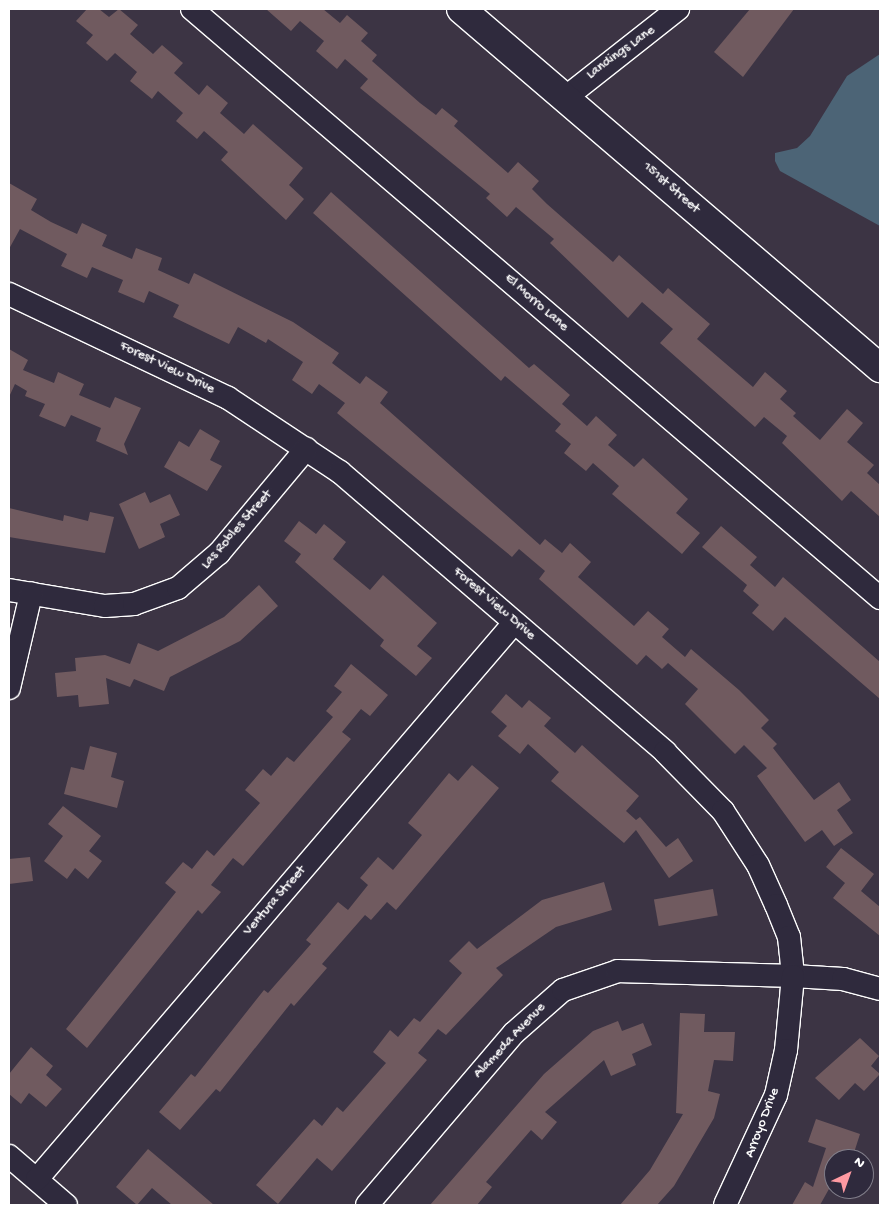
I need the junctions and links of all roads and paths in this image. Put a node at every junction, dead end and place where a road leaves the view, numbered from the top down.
1 (192, 9) edge
2 (461, 9) edge
3 (678, 9) edge
4 (565, 98) junction
5 (9, 294) edge
6 (880, 368) edge
7 (306, 448) junction
8 (9, 590) edge
9 (31, 594) junction
10 (880, 598) edge
11 (514, 623) junction
12 (9, 688) edge
13 (793, 976) junction
14 (880, 989) edge
15 (9, 1156) edge
16 (37, 1180) junction
17 (66, 1205) edge
18 (367, 1205) edge
19 (725, 1205) edge

1 - 10 street, El Morro Lane
2 - 4 street, 151st Street
3 - 4 street, Landings Lane
4 - 6 street, 151st Street
5 - 7 street, Forest View Drive
7 - 9 street, Las Robles Street
7 - 11 street, Forest View Drive
8 - 9 street, Las Robles Street
9 - 12 street
11 - 13 street, Forest View Drive
11 - 16 street, Ventura Street
13 - 14 street
13 - 18 street, Alameda Avenue
13 - 19 street, Arroyo Drive
15 - 16 street
16 - 17 street

